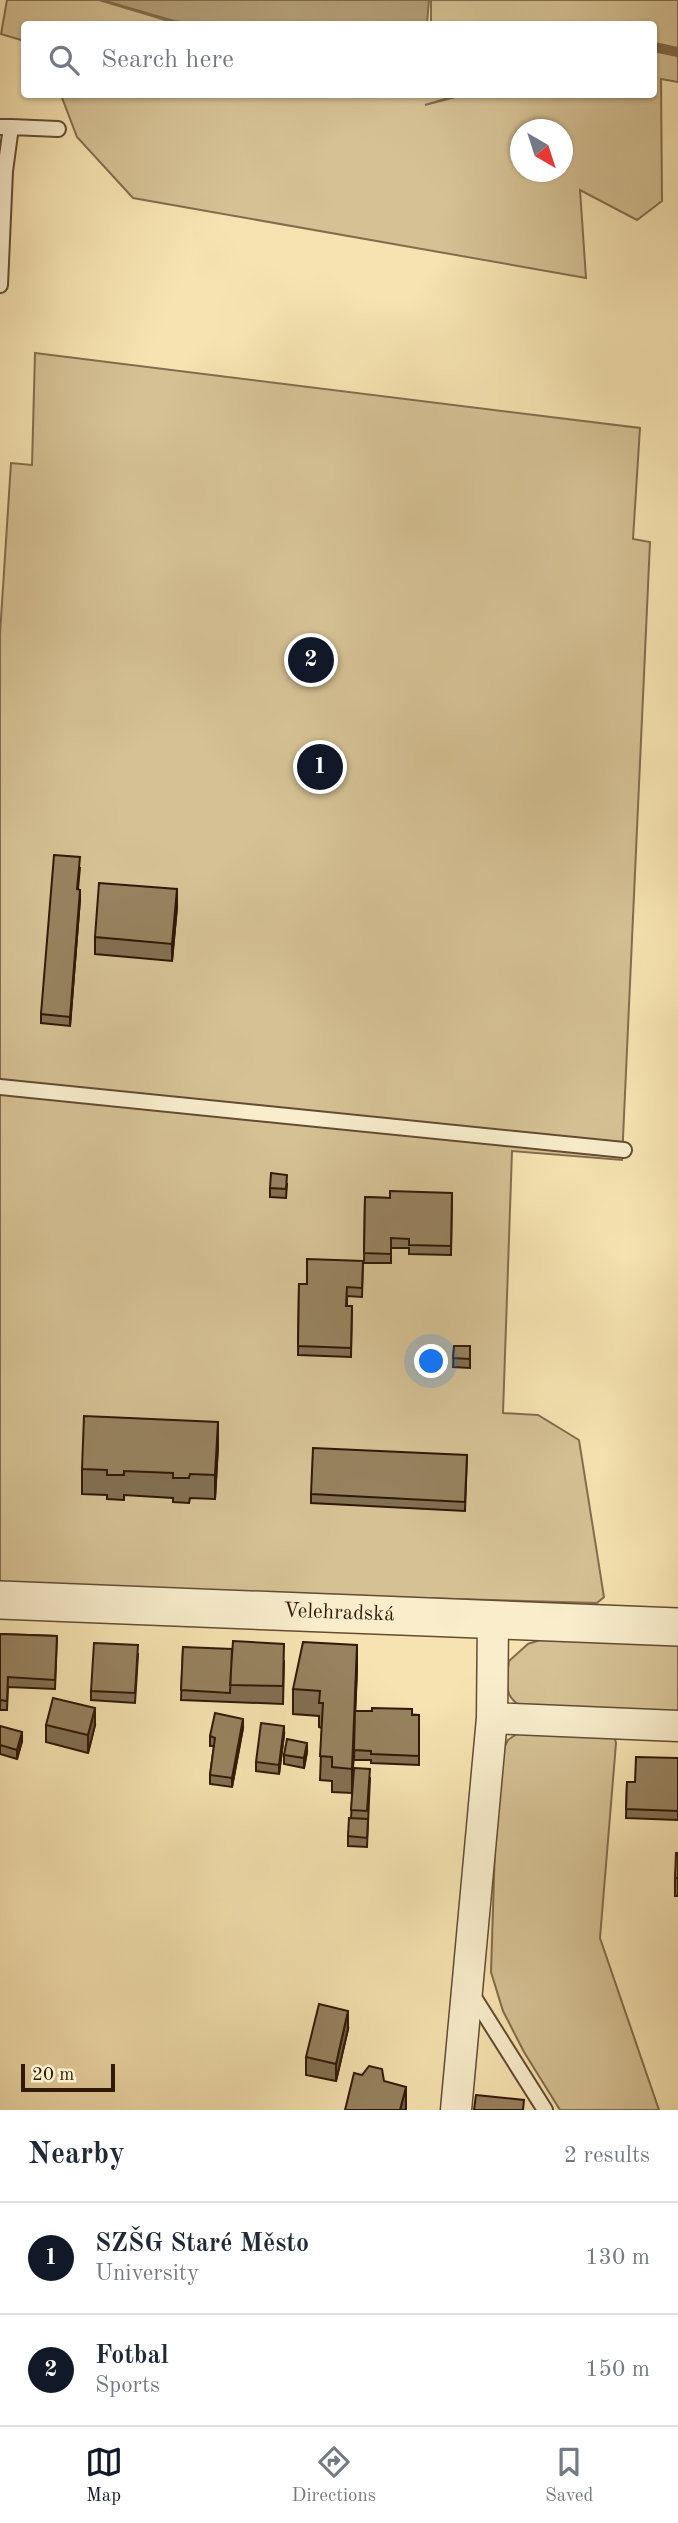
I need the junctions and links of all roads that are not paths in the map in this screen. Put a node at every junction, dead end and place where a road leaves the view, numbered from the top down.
1 (5, 127) edge
2 (58, 129) dead end
3 (0, 285) edge
4 (0, 1087) edge
5 (624, 1150) dead end
6 (0, 1600) edge
7 (493, 1620) junction
8 (678, 1627) edge
9 (492, 1718) junction
10 (678, 1726) edge
11 (466, 1984) junction
12 (456, 2110) edge
13 (545, 2110) edge

1 - 2 lane
1 - 3 lane
4 - 5 lane
6 - 7 street, Velehradská
7 - 8 street, Velehradská
7 - 9 street
9 - 10 street
9 - 11 street
11 - 12 street
11 - 13 lane

